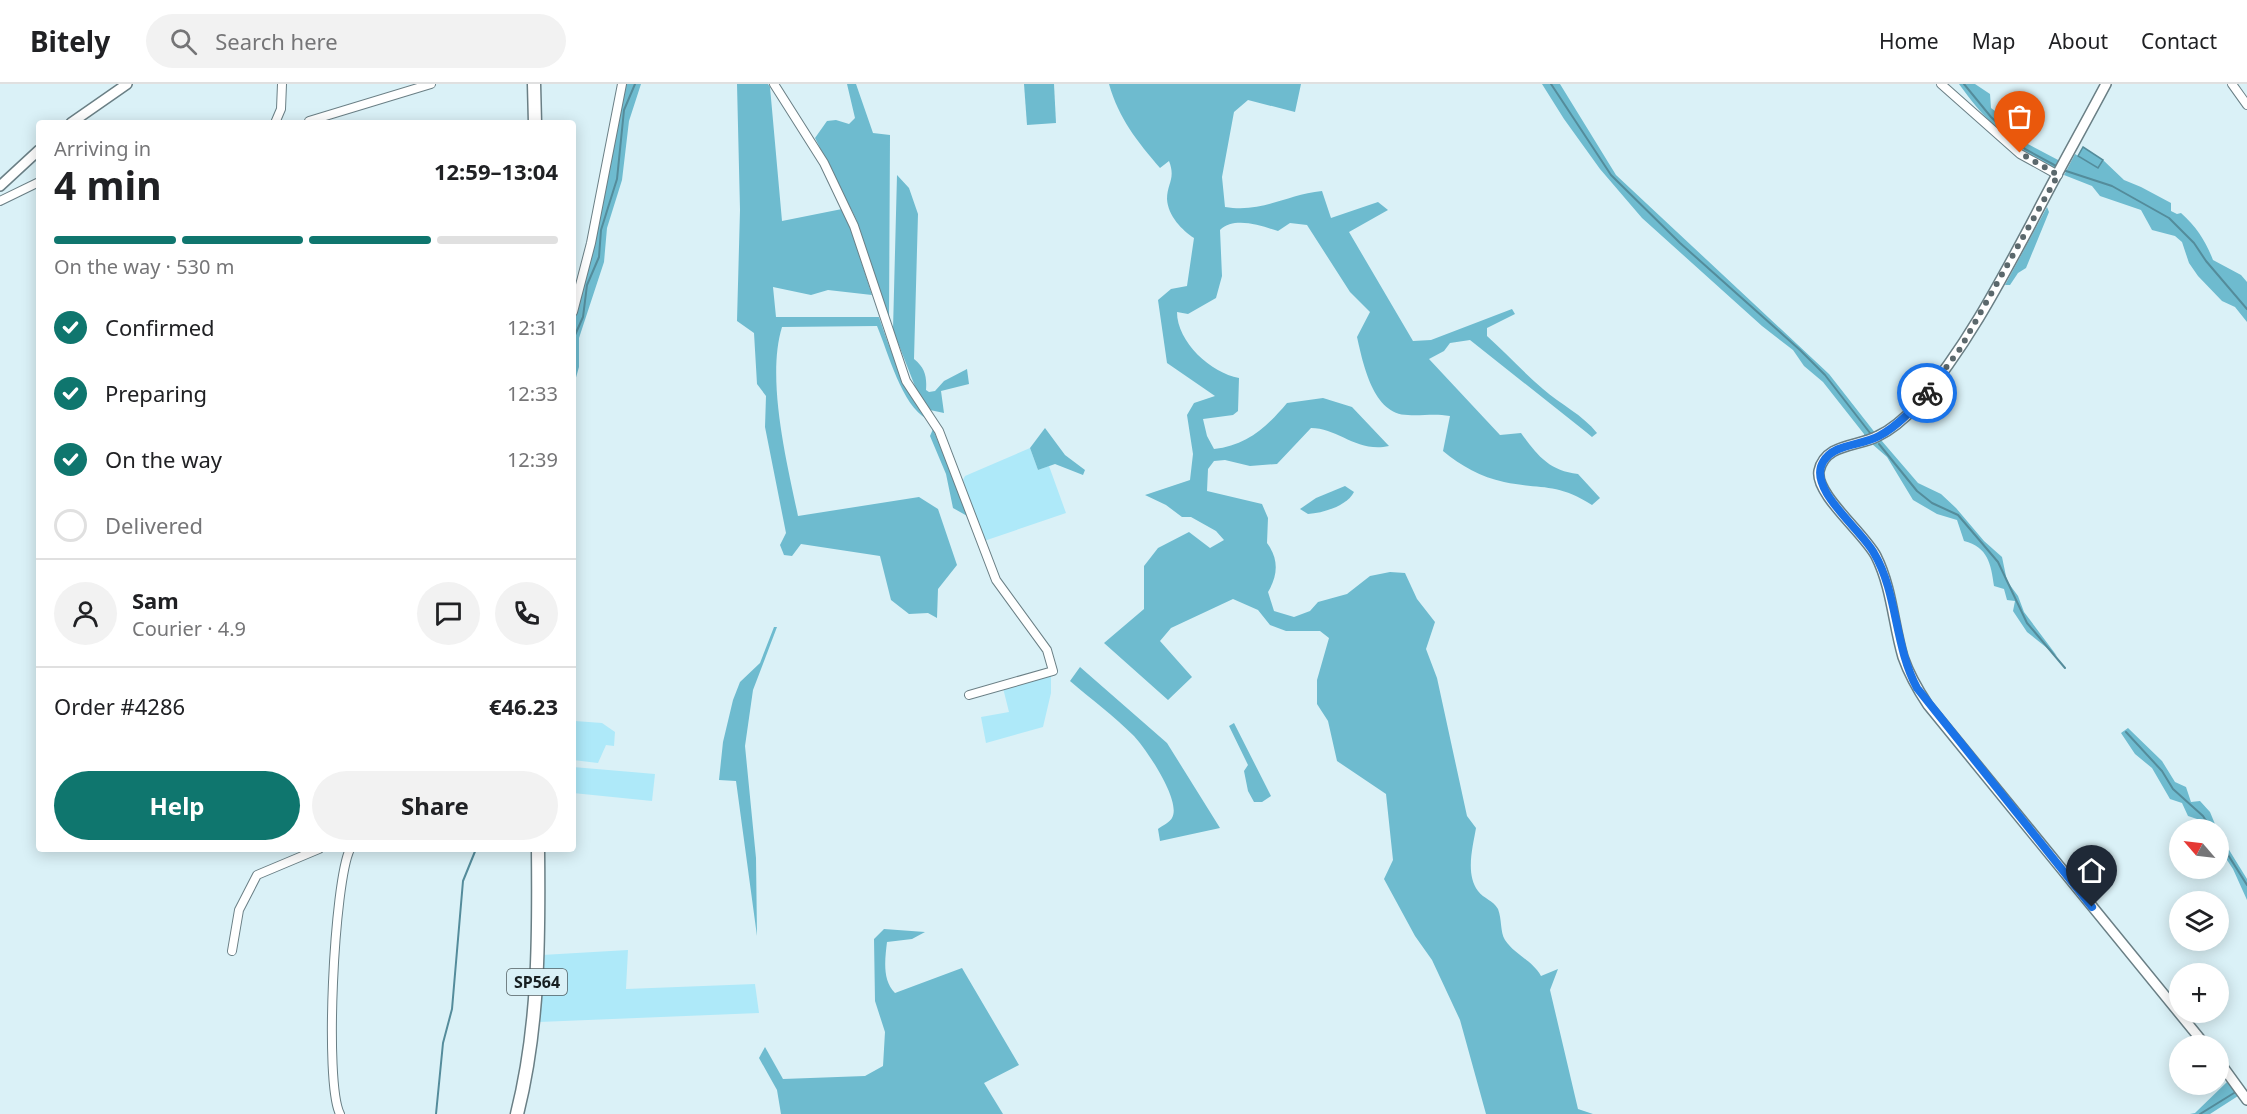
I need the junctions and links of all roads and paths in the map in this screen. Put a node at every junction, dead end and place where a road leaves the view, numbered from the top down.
1 (127, 84) edge
2 (282, 84) edge
3 (431, 84) edge
4 (534, 84) edge
5 (622, 84) edge
6 (774, 84) edge
7 (1941, 84) edge
8 (2106, 84) edge
9 (2232, 84) edge
10 (2247, 105) edge
11 (75, 120) edge
12 (276, 120) edge
13 (312, 120) edge
14 (535, 120) edge
15 (36, 153) edge
16 (2058, 175) junction
17 (36, 183) edge
18 (0, 186) edge
19 (0, 201) edge
20 (576, 300) edge
21 (969, 695) dead end
22 (313, 852) edge
23 (348, 852) edge
24 (538, 852) edge
25 (232, 951) dead end
26 (2197, 1035) edge
27 (2229, 1075) edge
28 (2247, 1100) edge
29 (340, 1114) edge
30 (517, 1114) edge

1 - 11 street
2 - 12 street
3 - 13 street
4 - 14 main road
5 - 20 street
6 - 21 street
7 - 16 street
8 - 16 street
9 - 10 street
15 - 18 street
16 - 26 street
17 - 19 street
22 - 25 street
23 - 29 street
24 - 30 main road, SP564
27 - 28 street

